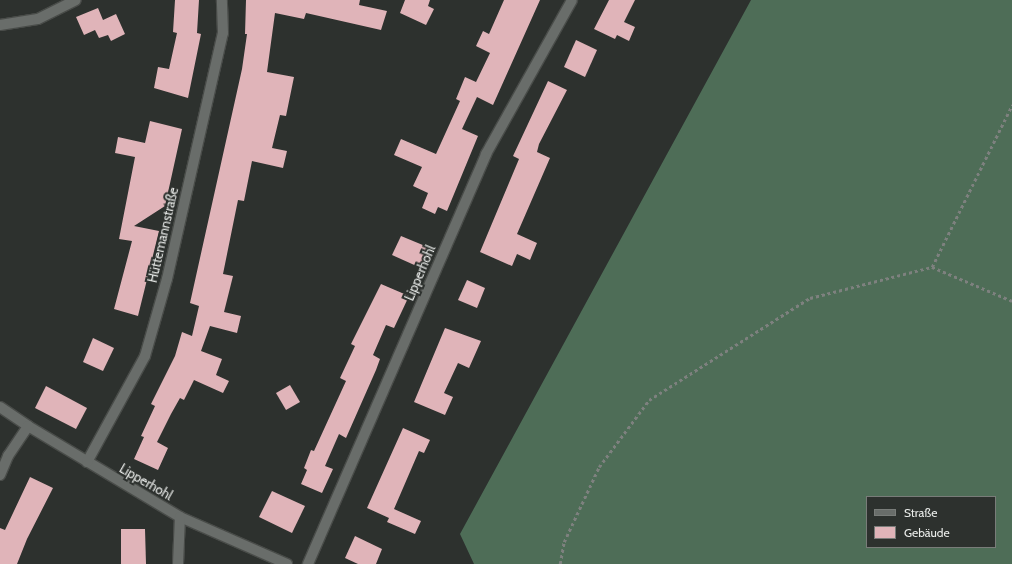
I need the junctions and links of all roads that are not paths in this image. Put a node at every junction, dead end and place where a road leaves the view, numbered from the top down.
1 (76, 0) edge
2 (222, 0) edge
3 (572, 0) edge
4 (0, 25) edge
5 (0, 407) edge
6 (28, 426) junction
7 (87, 462) junction
8 (0, 475) edge
9 (180, 517) junction
10 (178, 564) edge
11 (287, 564) edge
12 (308, 564) edge

1 - 4 street
2 - 7 street, Hüttemannstraße
3 - 12 street, Lipperhohl
5 - 6 street, Lipperhohl
6 - 7 street, Lipperhohl
6 - 8 street
7 - 9 street, Lipperhohl
9 - 10 street
9 - 11 street, Lipperhohl

